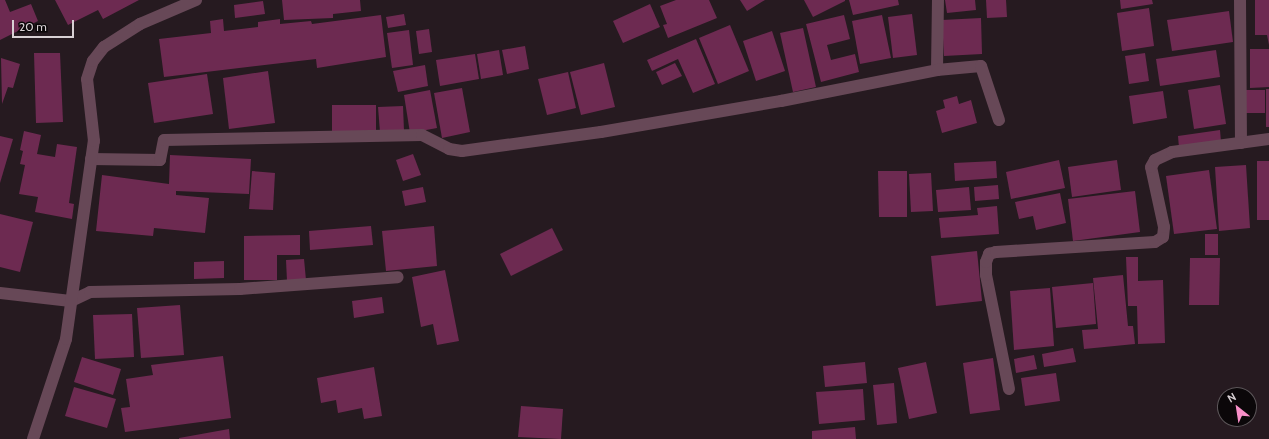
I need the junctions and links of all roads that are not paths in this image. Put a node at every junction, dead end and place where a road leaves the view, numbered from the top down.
1 (196, 0) edge
2 (938, 0) edge
3 (1240, 0) edge
4 (937, 70) junction
5 (999, 120) dead end
6 (1269, 139) edge
7 (1241, 143) junction
8 (91, 159) junction
9 (398, 277) dead end
10 (0, 293) edge
11 (71, 301) junction
12 (1009, 389) dead end
13 (33, 439) edge

1 - 8 street
2 - 4 street
3 - 7 street
4 - 5 street
4 - 8 street
6 - 7 street
7 - 12 street
8 - 11 street
9 - 11 street
10 - 11 street
11 - 13 street

